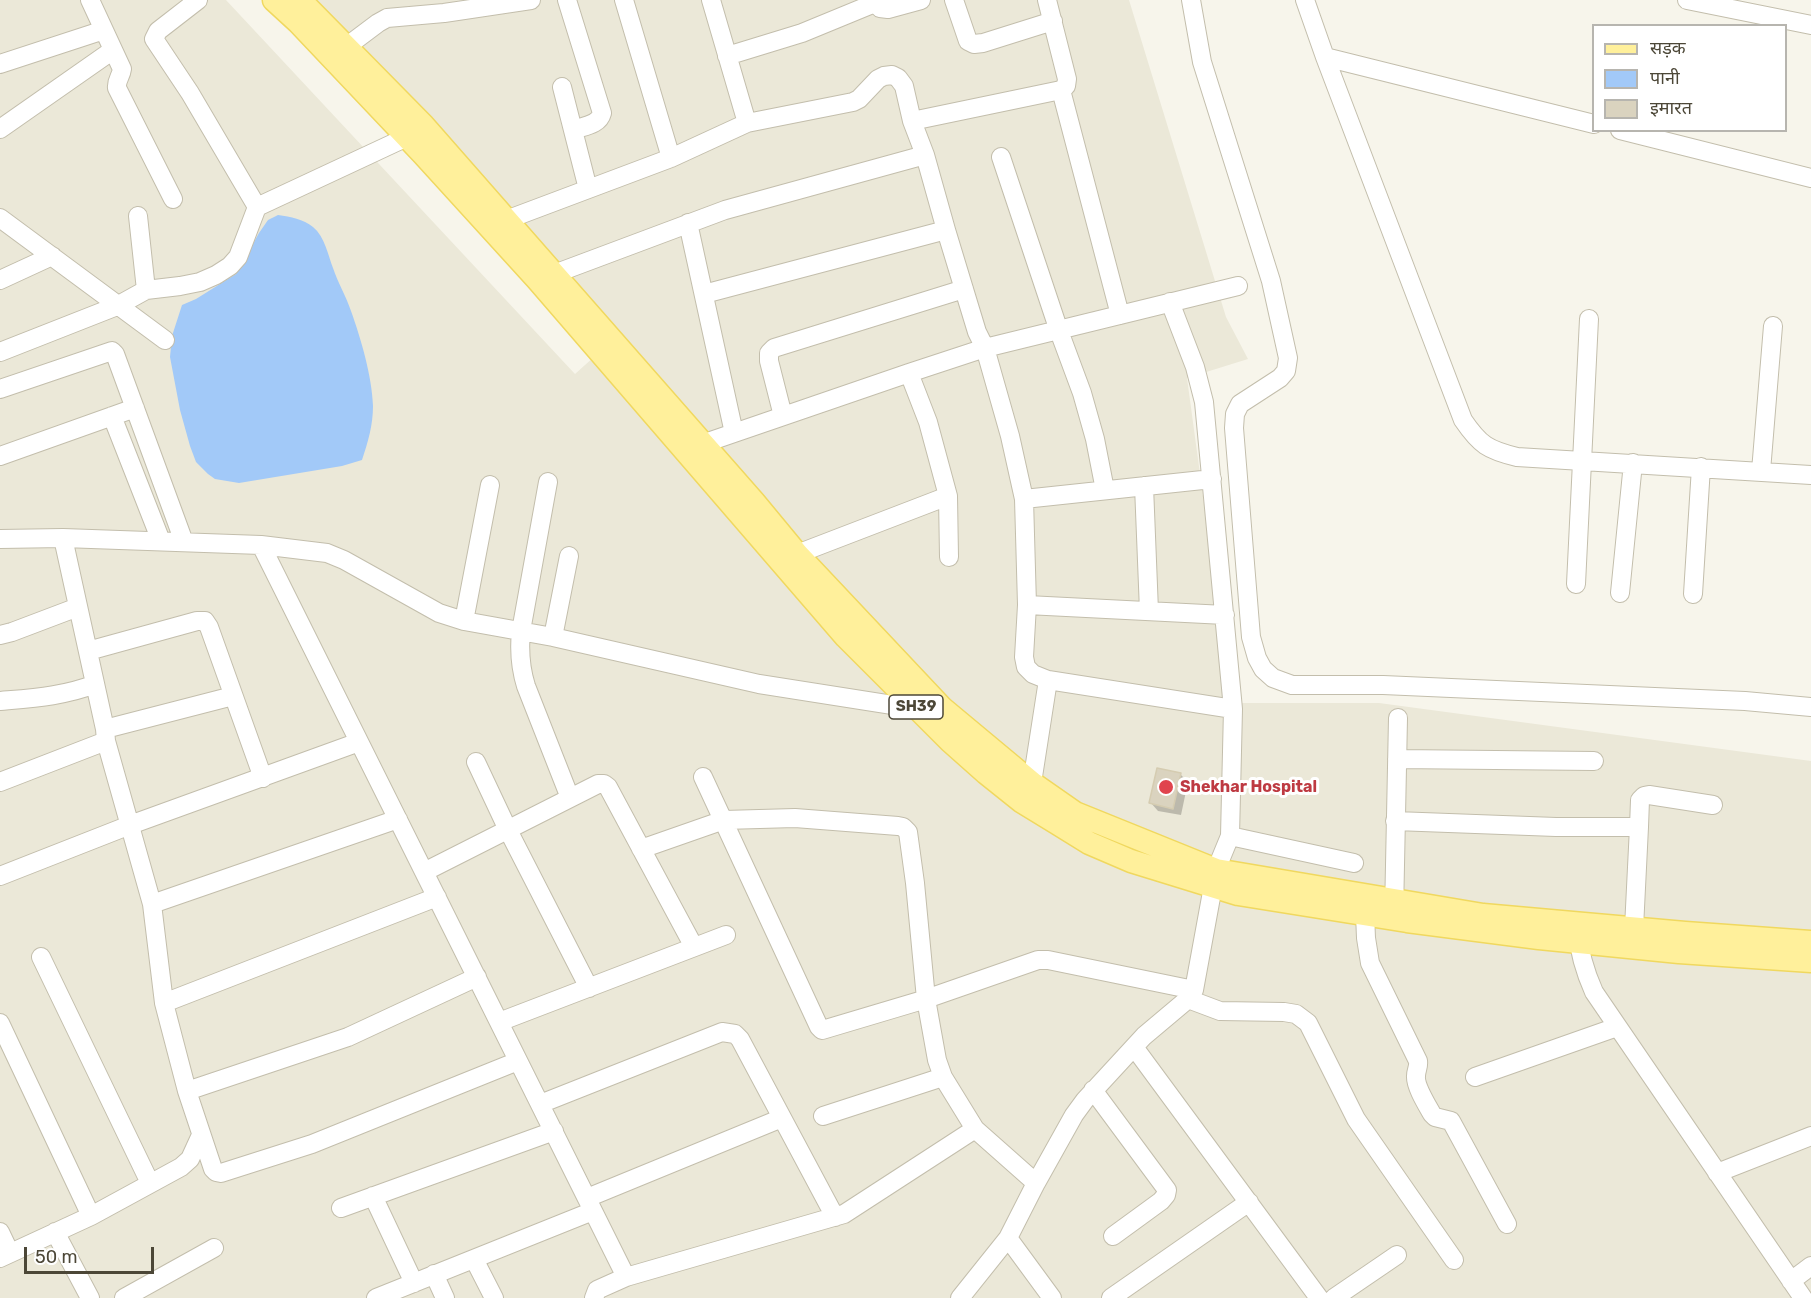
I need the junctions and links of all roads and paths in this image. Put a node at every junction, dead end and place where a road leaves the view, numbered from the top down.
1 (90, 0) edge
2 (198, 0) edge
3 (274, 0) edge
4 (300, 0) edge
5 (531, 0) edge
6 (567, 0) edge
7 (624, 0) edge
8 (711, 0) edge
9 (921, 0) edge
10 (954, 0) edge
11 (1047, 0) edge
12 (1191, 0) edge
13 (1305, 0) edge
14 (1687, 0) edge
15 (502, 2) edge
16 (875, 2) edge
17 (443, 6) edge
18 (1053, 21) junction
19 (1811, 25) edge
20 (104, 30) junction
21 (346, 47) junction
22 (113, 50) junction
23 (727, 56) junction
24 (1325, 57) junction
25 (0, 64) edge
26 (562, 87) dead end
27 (1061, 90) junction
28 (912, 121) junction
29 (747, 123) junction
30 (1592, 124) edge
31 (0, 129) edge
32 (573, 130) junction
33 (1628, 132) edge
34 (407, 137) junction
35 (925, 155) junction
36 (1001, 157) dead end
37 (671, 158) junction
38 (1811, 178) edge
39 (588, 189) junction
40 (174, 200) dead end
41 (257, 207) junction
42 (138, 216) dead end
43 (0, 218) edge
44 (506, 220) junction
45 (688, 223) junction
46 (946, 230) junction
47 (52, 256) junction
48 (554, 274) junction
49 (0, 280) edge
50 (1238, 286) dead end
51 (964, 289) junction
52 (146, 290) junction
53 (704, 294) junction
54 (1170, 302) junction
55 (117, 306) junction
56 (1120, 315) junction
57 (1589, 319) dead end
58 (1773, 326) dead end
59 (1059, 331) junction
60 (165, 340) dead end
61 (985, 348) junction
62 (0, 352) edge
63 (909, 373) junction
64 (0, 389) edge
65 (135, 408) junction
66 (112, 416) junction
67 (783, 416) junction
68 (734, 433) junction
69 (702, 444) junction
70 (0, 456) edge
71 (1583, 461) junction
72 (1633, 463) junction
73 (1701, 467) junction
74 (1761, 471) junction
75 (1811, 475) edge
76 (1212, 479) junction
77 (548, 482) dead end
78 (490, 484) dead end
79 (1144, 486) junction
80 (1105, 490) junction
81 (948, 496) junction
82 (1024, 499) junction
83 (63, 538) junction
84 (0, 539) edge
85 (161, 541) junction
86 (184, 542) junction
87 (261, 545) junction
88 (797, 554) junction
89 (569, 555) dead end
90 (949, 557) dead end
91 (1576, 584) dead end
92 (1620, 593) dead end
93 (1693, 594) dead end
94 (1028, 605) junction
95 (78, 607) junction
96 (1149, 611) junction
97 (1225, 615) junction
98 (464, 621) junction
99 (521, 631) junction
100 (0, 635) edge
101 (553, 637) junction
102 (88, 651) junction
103 (1048, 680) junction
104 (95, 684) junction
105 (233, 696) junction
106 (0, 701) edge
107 (1811, 707) edge
108 (918, 709) junction
109 (1233, 709) junction
110 (1398, 718) dead end
111 (106, 735) junction
112 (359, 742) junction
113 (1397, 759) junction
114 (1594, 761) dead end
115 (476, 762) dead end
116 (703, 777) dead end
117 (263, 778) junction
118 (0, 782) edge
119 (1032, 783) junction
120 (570, 798) junction
121 (1713, 805) dead end
122 (398, 819) junction
123 (723, 820) junction
124 (1395, 821) junction
125 (130, 825) junction
126 (1639, 827) junction
127 (508, 830) junction
128 (1230, 836) junction
129 (641, 849) junction
130 (1354, 863) dead end
131 (424, 872) junction
132 (0, 876) edge
133 (1215, 878) junction
134 (437, 897) junction
135 (152, 904) junction
136 (1394, 909) junction
137 (1365, 914) junction
138 (1634, 928) junction
139 (1578, 932) junction
140 (726, 935) dead end
141 (1811, 942) edge
142 (694, 947) junction
143 (41, 957) dead end
144 (1811, 961) edge
145 (477, 977) junction
146 (589, 988) junction
147 (1191, 994) junction
148 (926, 999) junction
149 (164, 1003) junction
150 (0, 1023) edge
151 (499, 1023) junction
152 (1617, 1027) junction
153 (1134, 1047) junction
154 (518, 1061) junction
155 (943, 1077) junction
156 (1475, 1077) dead end
157 (1093, 1090) junction
158 (187, 1091) junction
159 (540, 1104) junction
160 (823, 1116) dead end
161 (782, 1118) junction
162 (975, 1129) junction
163 (554, 1131) junction
164 (201, 1135) junction
165 (1811, 1136) edge
166 (1717, 1173) junction
167 (150, 1183) junction
168 (1036, 1183) junction
169 (373, 1196) junction
170 (1249, 1202) junction
171 (590, 1204) junction
172 (341, 1208) dead end
173 (90, 1216) junction
174 (835, 1217) junction
175 (1507, 1224) dead end
176 (0, 1232) edge
177 (55, 1232) junction
178 (1113, 1236) dead end
179 (1008, 1238) junction
180 (214, 1248) dead end
181 (1397, 1255) dead end
182 (5, 1256) edge
183 (474, 1259) junction
184 (1454, 1260) dead end
185 (1811, 1266) edge
186 (434, 1274) junction
187 (626, 1276) junction
188 (1791, 1281) junction
189 (414, 1283) junction
190 (90, 1298) edge
191 (124, 1298) edge
192 (376, 1298) edge
193 (445, 1298) edge
194 (494, 1298) edge
195 (594, 1298) edge
196 (960, 1298) edge
197 (1052, 1298) edge
198 (1111, 1298) edge
199 (1319, 1298) edge
200 (1334, 1298) edge
201 (1803, 1298) edge

1 - 20 street
2 - 41 street
3 - 34 main road, SH39
4 - 21 main road, SH39
5 - 15 street
6 - 32 street
7 - 37 street
8 - 23 street
9 - 16 street
10 - 18 street
11 - 18 street
12 - 107 street
13 - 24 street
14 - 19 street
15 - 17 street
16 - 23 street
17 - 21 street
18 - 27 street
20 - 22 street
20 - 25 street
21 - 44 main road, SH39
22 - 31 street
22 - 40 street
23 - 29 street
24 - 30 street
24 - 71 street
26 - 32 street
27 - 28 street
27 - 56 street
28 - 29 street
28 - 35 street
29 - 37 street
32 - 39 street
33 - 38 street
34 - 41 street
34 - 108 main road, SH39
35 - 45 street
35 - 46 street
36 - 59 street
37 - 39 street
39 - 44 street
41 - 52 street
42 - 52 street
43 - 47 street
44 - 48 main road, SH39
45 - 48 street
45 - 53 street
46 - 51 street
46 - 53 street
47 - 49 street
47 - 55 street
48 - 69 main road, SH39
50 - 54 street
51 - 61 street
51 - 67 street
52 - 55 street
53 - 68 street
54 - 56 street
54 - 76 street
55 - 60 street
55 - 62 street
56 - 59 street
57 - 71 street
58 - 74 street
59 - 61 street
59 - 80 street
61 - 63 street
61 - 82 street
63 - 67 street
63 - 81 street
64 - 65 street
65 - 66 street
65 - 86 street
66 - 70 street
66 - 85 street
67 - 68 street
68 - 69 street
69 - 88 main road, SH39
71 - 72 street
71 - 91 street
72 - 73 street
72 - 92 street
73 - 74 street
73 - 93 street
74 - 75 street
76 - 79 street
76 - 97 street
77 - 99 street
78 - 98 street
79 - 80 street
79 - 96 street
80 - 82 street
81 - 88 street
81 - 90 street
82 - 94 street
83 - 84 street
83 - 85 street
83 - 95 street
85 - 86 street
86 - 87 street
87 - 98 street
87 - 112 street
88 - 119 main road, SH39
89 - 101 street
94 - 96 street
94 - 103 street
95 - 100 street
95 - 102 street
96 - 97 street
97 - 109 street
98 - 99 street
99 - 101 street
99 - 120 street
101 - 108 street
102 - 104 street
102 - 105 street
103 - 109 street
103 - 119 street
104 - 106 street
104 - 111 street
105 - 111 street
105 - 117 street
108 - 133 main road, SH39
109 - 128 street
110 - 113 street
111 - 118 street
111 - 125 street
112 - 117 street
112 - 122 street
113 - 114 street
113 - 124 street
115 - 127 street
116 - 123 street
117 - 125 street
119 - 133 main road, SH39
120 - 127 street
120 - 129 street
121 - 126 street
122 - 131 street
122 - 135 street
123 - 129 street
123 - 148 street
123 - 148 street
124 - 126 street
124 - 136 street
125 - 132 street
125 - 135 street
126 - 138 street
127 - 131 street
127 - 146 street
128 - 130 street
128 - 133 street
129 - 142 street
131 - 134 street
133 - 136 main road, SH39
133 - 137 main road, SH39
133 - 147 street
134 - 145 street
134 - 149 street
135 - 149 street
136 - 137 main road, SH39
136 - 139 main road, SH39
137 - 175 street
138 - 139 main road, SH39
138 - 141 main road, SH39
139 - 144 main road, SH39
139 - 152 street
140 - 142 street
142 - 146 street
143 - 167 street
145 - 151 street
145 - 158 street
146 - 151 street
147 - 148 street
147 - 153 street
147 - 184 street
148 - 155 street
149 - 158 street
150 - 173 street
151 - 154 street
152 - 156 street
152 - 166 street
153 - 157 street
153 - 170 street
154 - 159 street
154 - 164 street
155 - 160 street
155 - 162 street
157 - 168 street
157 - 178 street
158 - 164 street
159 - 161 street
159 - 163 street
161 - 171 street
161 - 174 street
162 - 168 street
162 - 174 street
163 - 169 street
163 - 171 street
164 - 167 street
165 - 166 street
166 - 188 street
167 - 173 street
168 - 179 street
169 - 172 street
169 - 189 street
170 - 198 street
170 - 199 street
171 - 183 street
171 - 187 street
173 - 177 street
174 - 187 street
176 - 182 street
177 - 182 street
177 - 190 street
179 - 196 street
179 - 197 street
180 - 191 street
181 - 200 street
183 - 186 street
183 - 194 street
185 - 188 street
186 - 189 street
186 - 193 street
187 - 195 street
188 - 201 street
189 - 192 street

